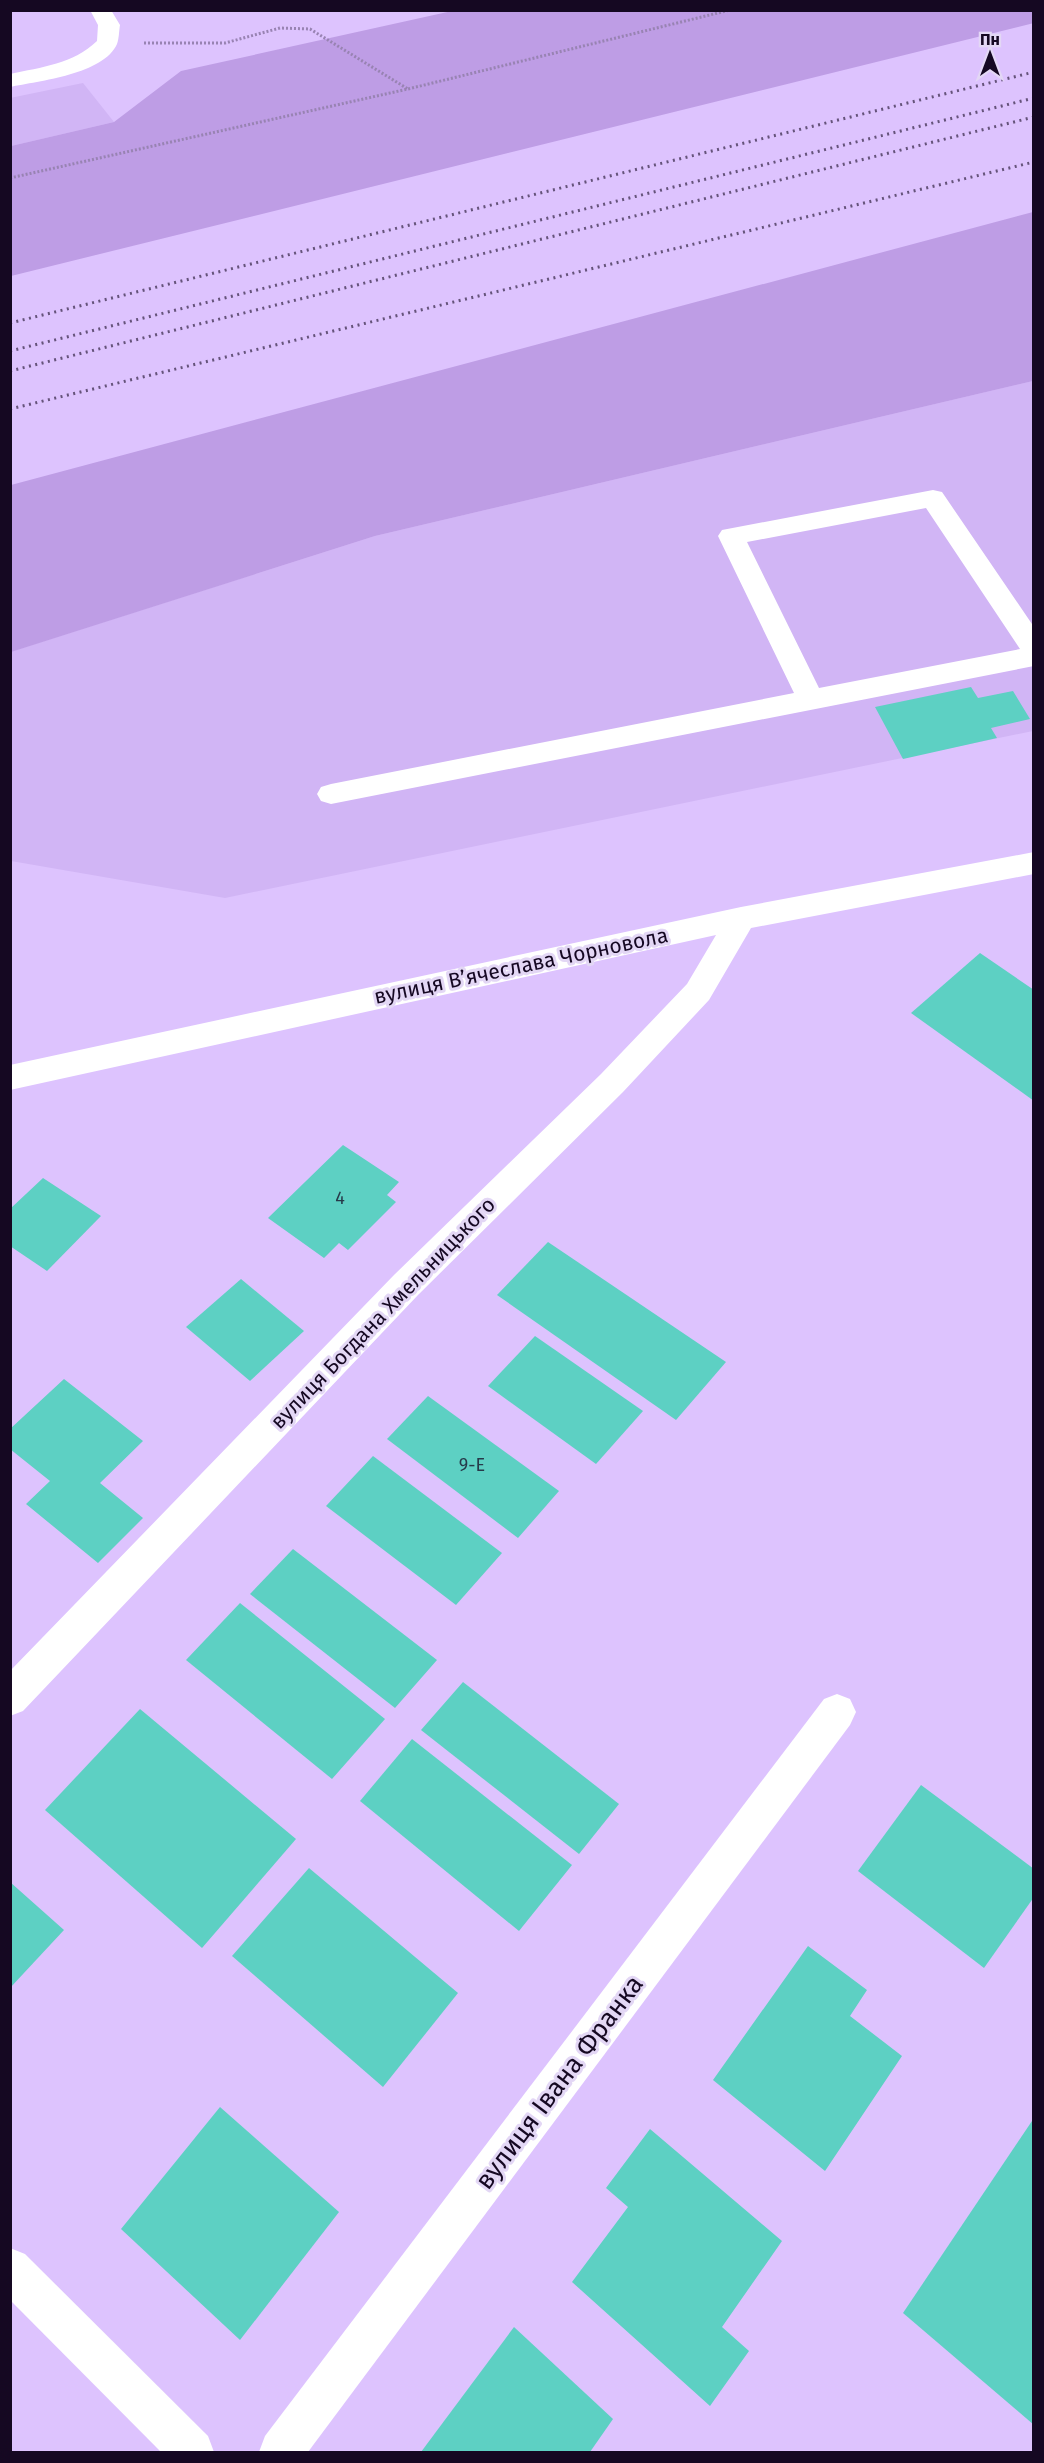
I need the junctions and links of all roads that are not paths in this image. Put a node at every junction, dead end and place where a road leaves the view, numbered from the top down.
1 (99, 10) edge
2 (10, 81) edge
3 (1034, 649) edge
4 (1034, 656) edge
5 (811, 700) junction
6 (331, 794) dead end
7 (1034, 863) edge
8 (741, 918) junction
9 (10, 1078) edge
10 (10, 1698) edge
11 (837, 1712) dead end
12 (10, 2269) edge
13 (192, 2452) edge
14 (281, 2452) edge

1 - 2 street
3 - 5 street
4 - 5 street
5 - 6 street
7 - 8 street, вулиця Вʼячеслава Чорновола
8 - 9 street, вулиця Вʼячеслава Чорновола
8 - 10 street, вулиця Богдана Хмельницького
11 - 14 street, вулиця Івана Франка
12 - 13 street

